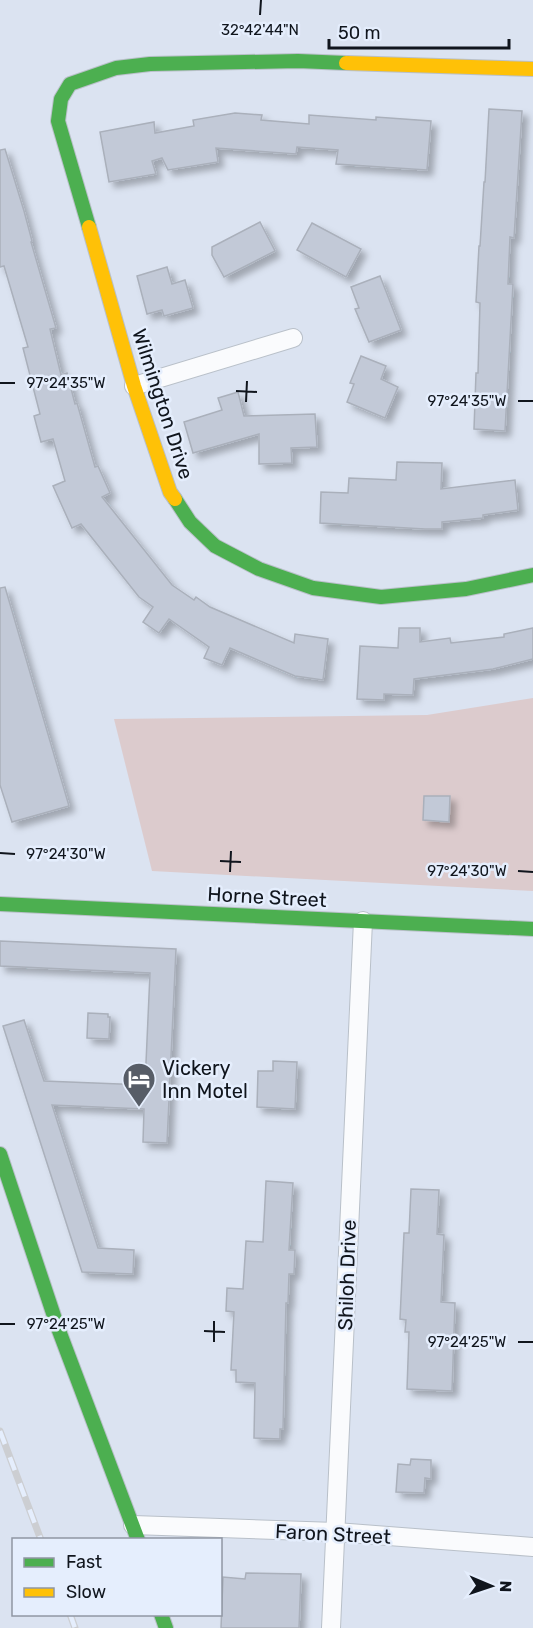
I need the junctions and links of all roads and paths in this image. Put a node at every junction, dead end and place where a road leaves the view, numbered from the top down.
1 (533, 69) edge
2 (293, 338) dead end
3 (134, 386) junction
4 (533, 575) edge
5 (0, 904) edge
6 (363, 921) junction
7 (533, 929) edge
8 (0, 1154) edge
9 (136, 1532) edge
10 (336, 1532) junction
11 (533, 1547) edge
12 (331, 1628) edge

1 - 3 street, Wilmington Drive
2 - 3 street
3 - 4 street, Wilmington Drive
5 - 6 street, Horne Street
6 - 7 street, Horne Street
6 - 10 street, Shiloh Drive
8 - 9 street
9 - 10 street, Faron Street
10 - 11 street, Faron Street
10 - 12 street, Shiloh Drive

